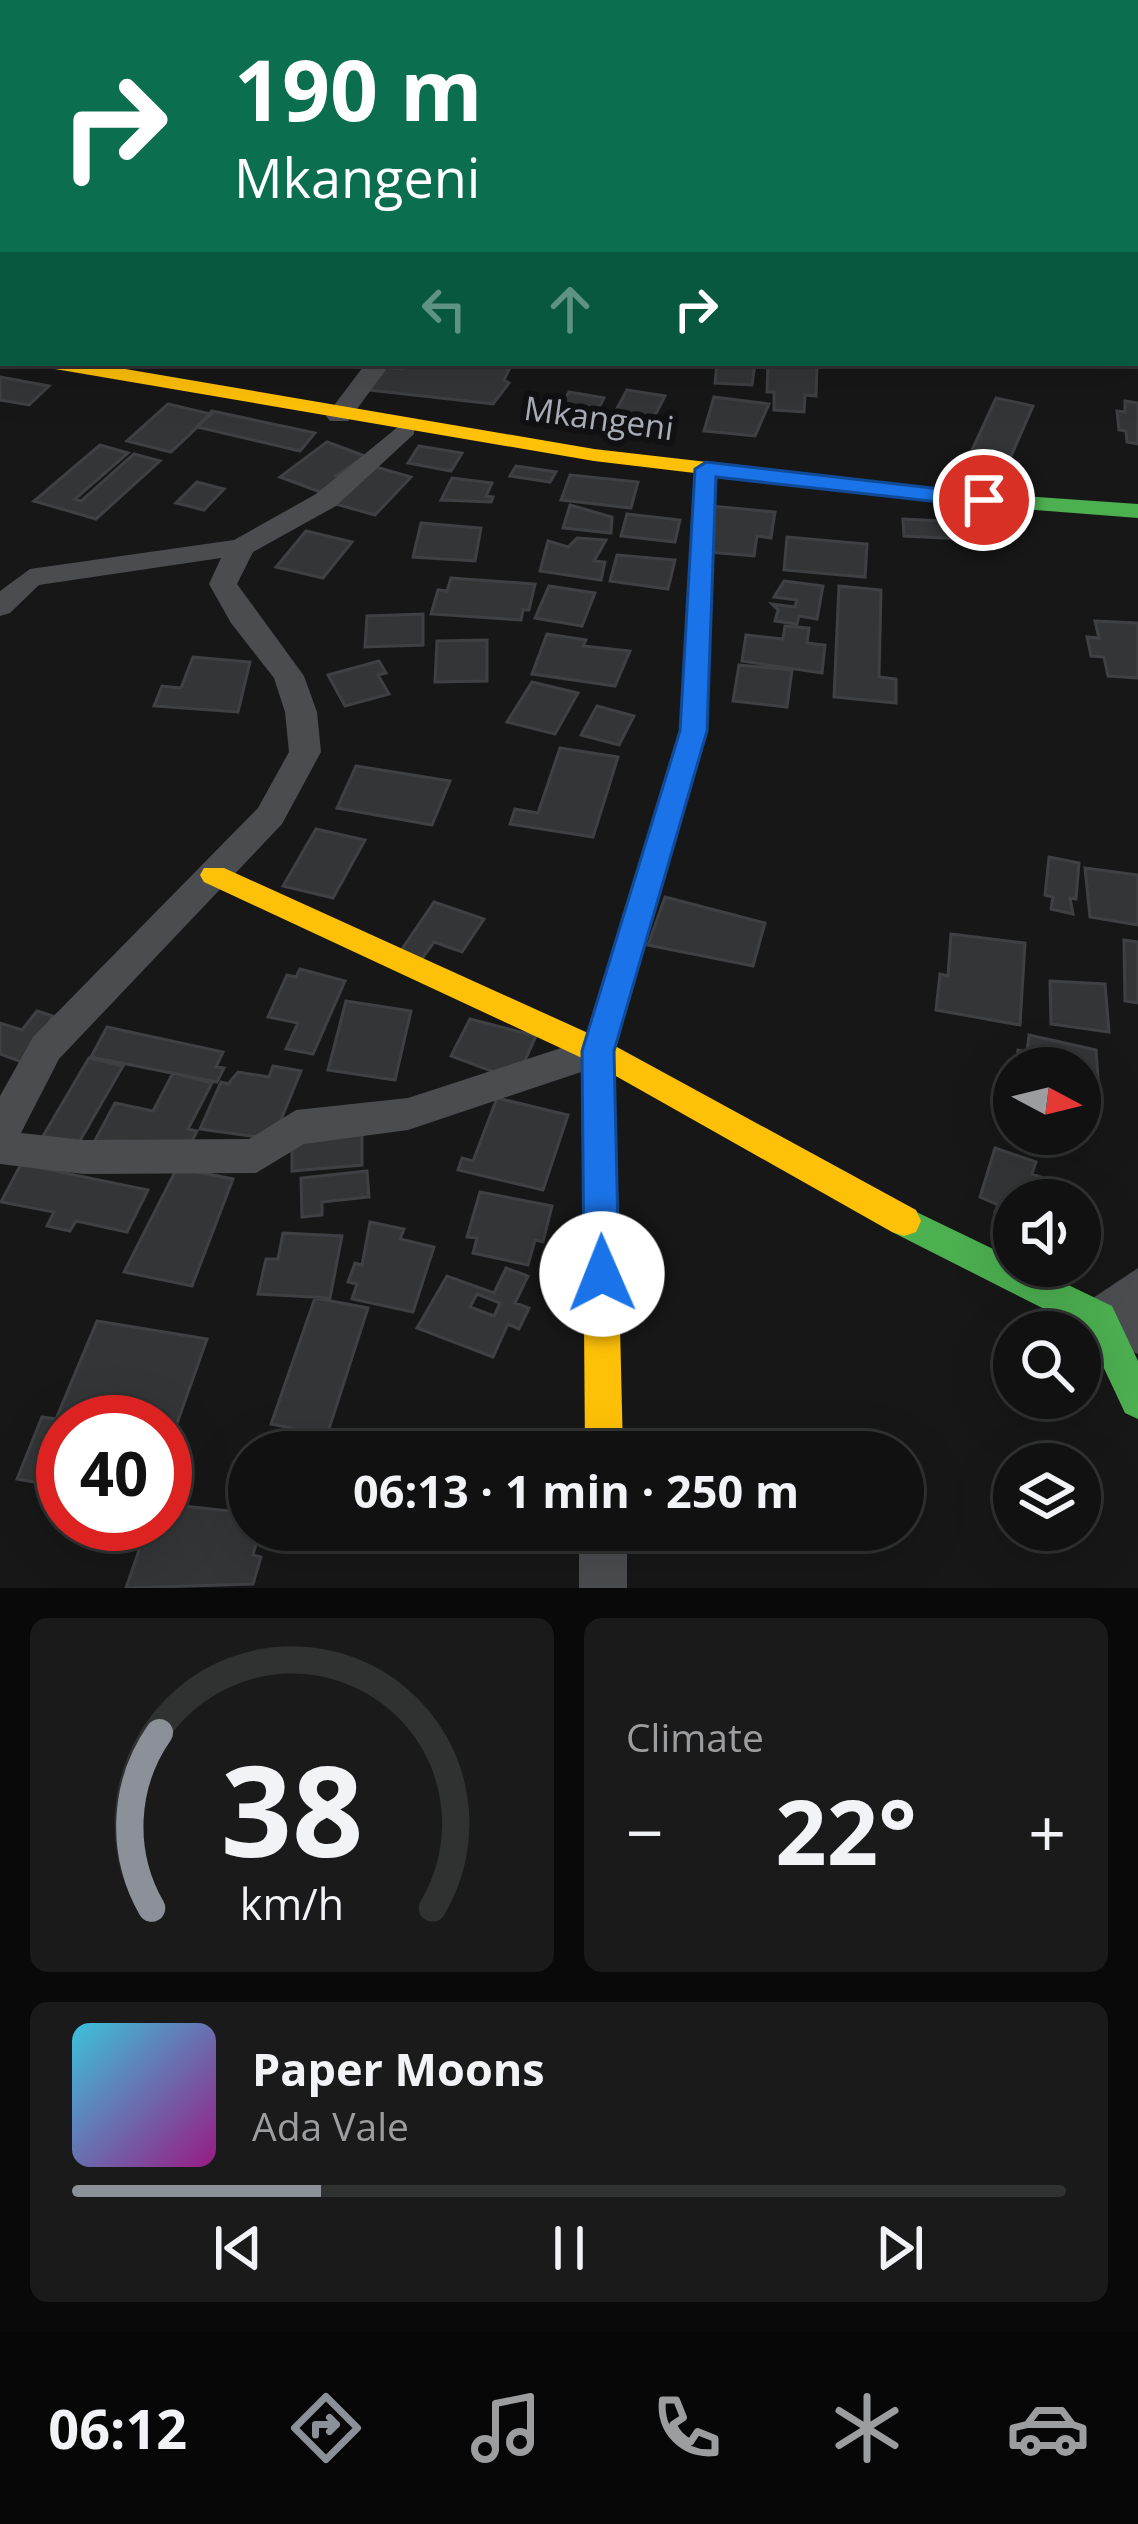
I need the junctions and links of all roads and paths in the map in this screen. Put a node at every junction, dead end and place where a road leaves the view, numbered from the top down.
1 (71, 366) edge
2 (378, 366) edge
3 (339, 416) junction
4 (405, 429) junction
5 (706, 469) junction
6 (1138, 512) edge
7 (242, 547) junction
8 (0, 607) edge
9 (214, 875) junction
10 (598, 1051) junction
11 (0, 1132) edge
12 (0, 1148) edge
13 (1138, 1287) edge
14 (1118, 1326) edge
15 (1138, 1401) edge
16 (604, 1431) edge
17 (603, 1551) edge
18 (603, 1588) edge

1 - 3 street, Mkangeni
2 - 3 street
3 - 4 street, Mkangeni
4 - 5 street, Mkangeni
4 - 7 street
5 - 6 street, Mkangeni
5 - 10 street
7 - 8 street
7 - 9 street
9 - 10 street
9 - 11 street
10 - 12 street
10 - 14 street
10 - 16 street
13 - 14 street
14 - 15 street
17 - 18 street

